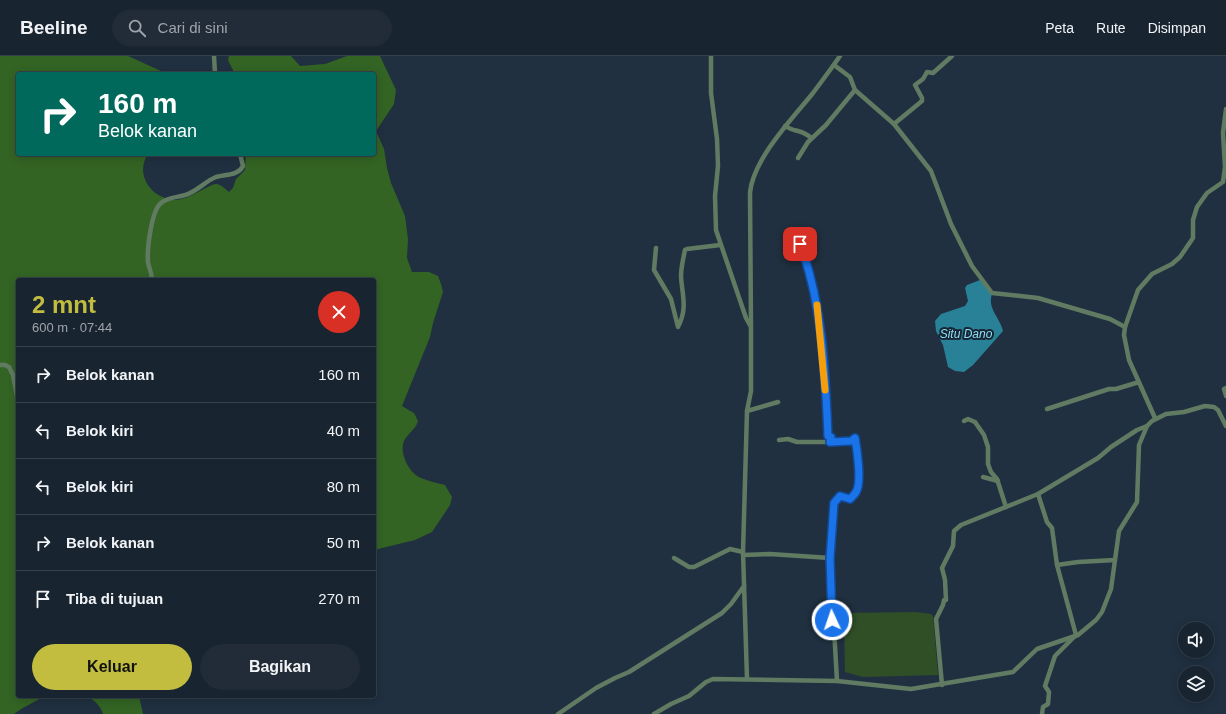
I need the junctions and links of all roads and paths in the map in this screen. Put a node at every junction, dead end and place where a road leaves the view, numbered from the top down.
1 (214, 56) edge
2 (711, 56) edge
3 (840, 56) edge
4 (952, 56) edge
5 (834, 65) junction
6 (215, 72) edge
7 (855, 90) junction
8 (1226, 109) edge
9 (894, 124) junction
10 (785, 126) junction
11 (811, 138) junction
12 (240, 156) edge
13 (798, 158) dead end
14 (797, 234) dead end
15 (720, 245) junction
16 (656, 248) dead end
17 (152, 278) edge
18 (1125, 327) junction
19 (751, 328) junction
20 (0, 365) edge
21 (1139, 382) junction
22 (1226, 388) edge
23 (16, 391) edge
24 (1226, 396) edge
25 (778, 402) dead end
26 (1047, 409) dead end
27 (747, 410) junction
28 (1155, 418) junction
29 (964, 421) dead end
30 (1226, 423) edge
31 (1147, 426) junction
32 (779, 440) dead end
33 (830, 442) junction
34 (984, 477) dead end
35 (998, 481) junction
36 (1038, 494) junction
37 (1006, 507) junction
38 (743, 554) junction
39 (674, 558) dead end
40 (830, 558) junction
41 (1115, 560) junction
42 (1057, 565) junction
43 (744, 585) junction
44 (1076, 635) junction
45 (747, 679) junction
46 (836, 681) junction
47 (942, 685) junction
48 (558, 714) edge
49 (654, 714) edge
50 (1042, 714) edge

1 - 6 street
2 - 15 street
3 - 5 street
4 - 9 street
5 - 7 street
5 - 10 street
7 - 9 street
7 - 11 street
8 - 18 street
9 - 18 street
10 - 11 street
10 - 19 street
11 - 13 street
12 - 17 street
14 - 33 street
15 - 16 street
15 - 19 street
18 - 21 street
19 - 27 street
20 - 23 street
21 - 26 street
21 - 28 street
22 - 24 street
25 - 27 street
27 - 38 street
28 - 30 street
28 - 31 street
29 - 35 street
31 - 36 street
31 - 41 street
32 - 33 street
33 - 40 street
34 - 35 street
35 - 37 street
36 - 37 street
36 - 42 street
37 - 47 street
38 - 39 street
38 - 40 street
38 - 43 street
40 - 46 street
41 - 42 street
41 - 44 street
42 - 44 street
43 - 45 street
43 - 48 street
44 - 47 street
44 - 50 street
45 - 46 street
45 - 49 street
46 - 47 street

